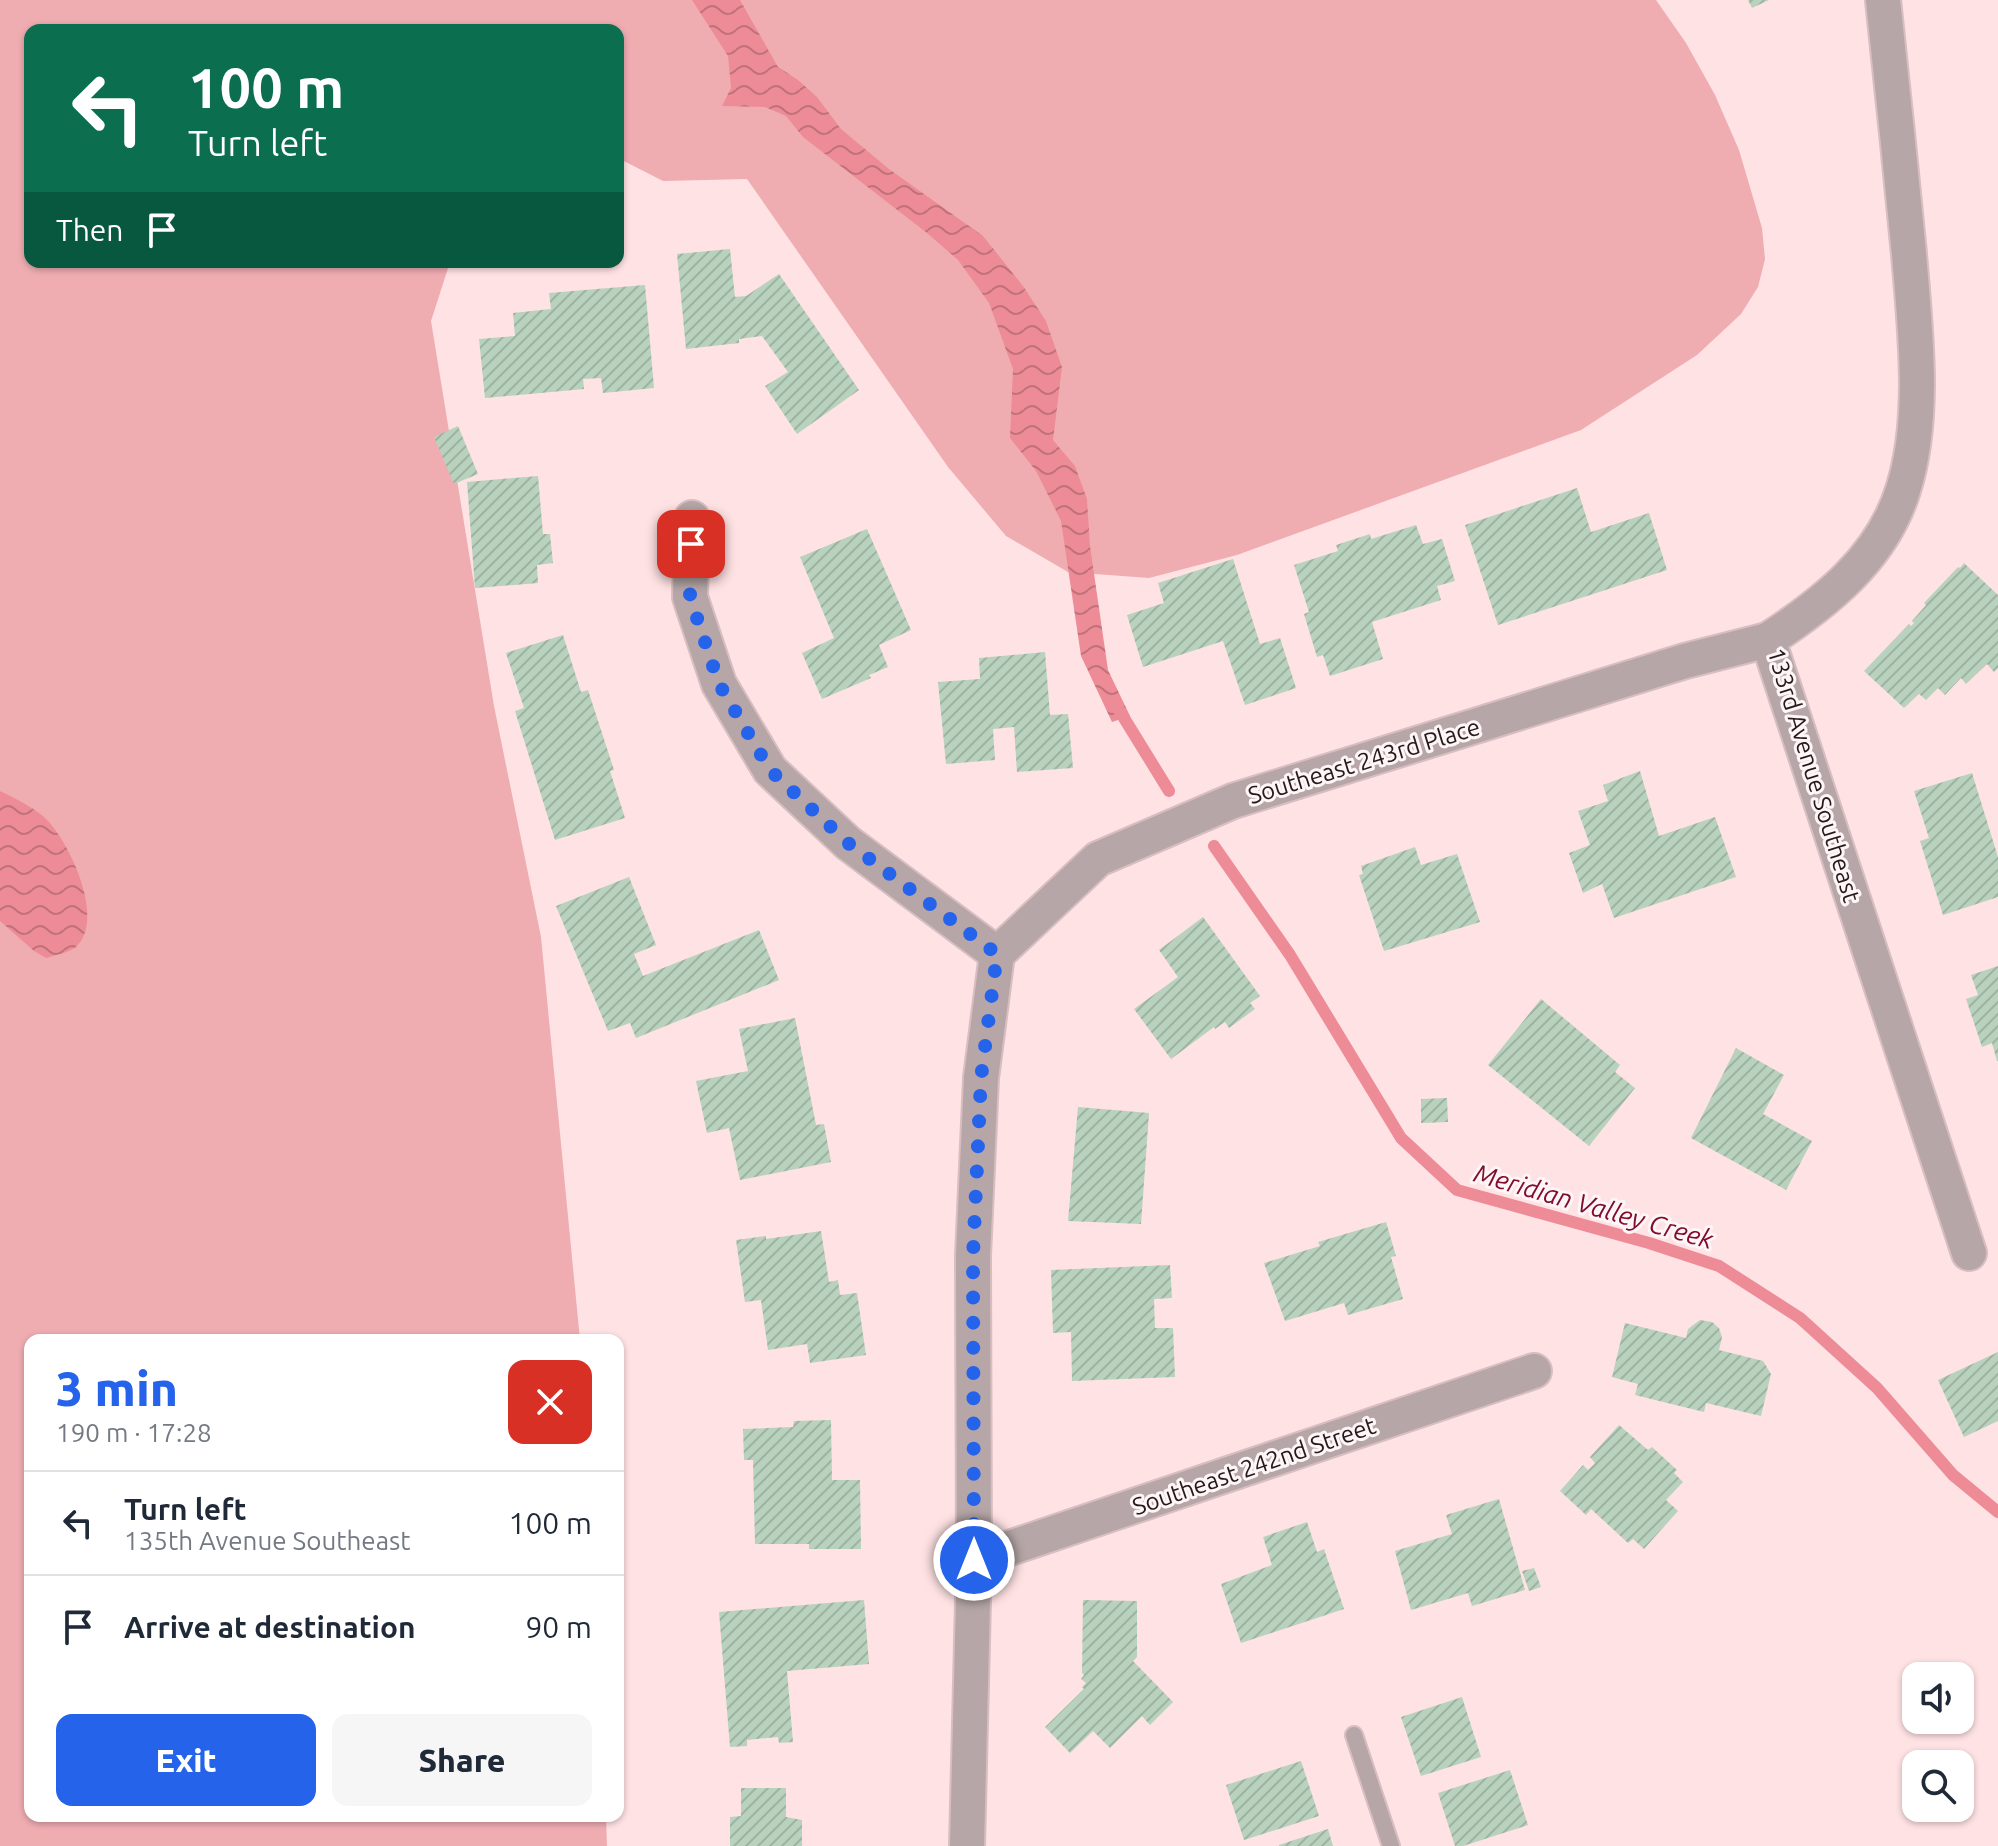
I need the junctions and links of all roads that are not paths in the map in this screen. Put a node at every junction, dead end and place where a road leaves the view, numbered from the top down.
1 (1883, 0) edge
2 (692, 518) dead end
3 (1768, 640) junction
4 (997, 954) junction
5 (1969, 1253) dead end
6 (1534, 1371) dead end
7 (974, 1560) junction
8 (1354, 1735) dead end
9 (967, 1846) edge
10 (1391, 1846) edge

1 - 3 street, 133rd Avenue Southeast
2 - 4 street
3 - 4 street, Southeast 243rd Place
3 - 5 street, 133rd Avenue Southeast
4 - 7 street
6 - 7 street, Southeast 242nd Street
7 - 9 street
8 - 10 lane

